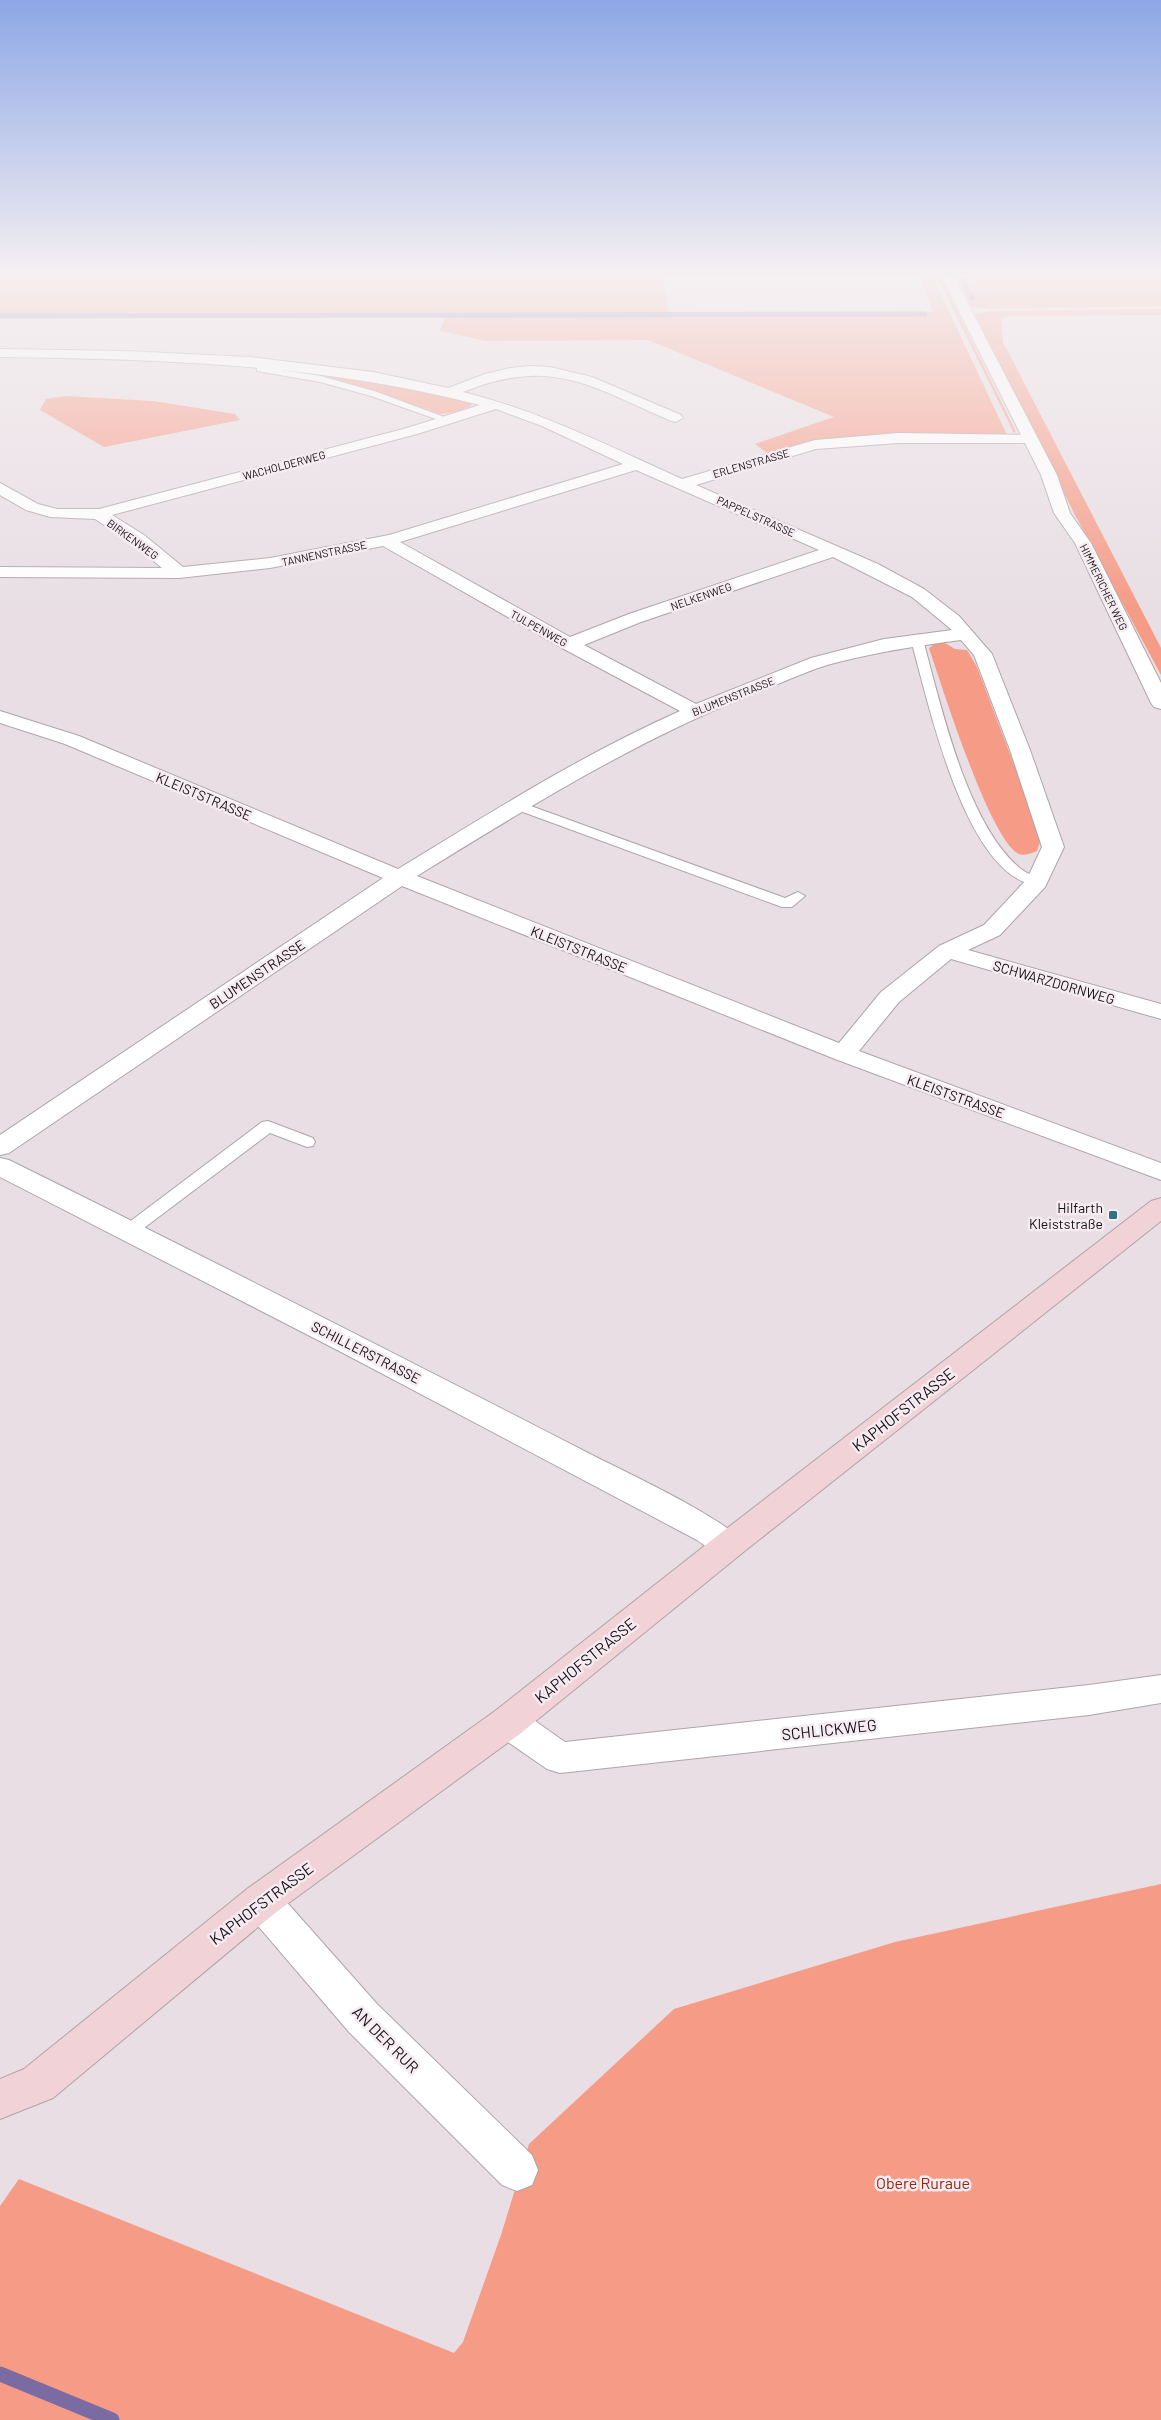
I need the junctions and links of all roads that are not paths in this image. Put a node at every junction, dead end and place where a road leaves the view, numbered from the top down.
1 (345, 386) edge
2 (421, 386) edge
3 (468, 386) edge
4 (600, 386) edge
5 (1003, 386) edge
6 (450, 392) junction
7 (497, 404) junction
8 (676, 418) dead end
9 (447, 420) junction
10 (1029, 438) junction
11 (637, 465) junction
12 (682, 484) junction
13 (0, 488) edge
14 (99, 514) junction
15 (385, 540) junction
16 (834, 551) junction
17 (0, 572) edge
18 (179, 573) junction
19 (966, 634) junction
20 (917, 640) junction
21 (569, 644) junction
22 (1161, 703) edge
23 (695, 711) junction
24 (0, 717) edge
25 (517, 804) junction
26 (400, 877) junction
27 (1037, 882) junction
28 (798, 896) dead end
29 (948, 951) junction
30 (1161, 1012) edge
31 (844, 1054) junction
32 (307, 1142) dead end
33 (0, 1147) edge
34 (0, 1166) edge
35 (1161, 1172) edge
36 (1161, 1207) edge
37 (130, 1230) junction
38 (729, 1545) junction
39 (1161, 1689) edge
40 (508, 1722) junction
41 (261, 1901) junction
42 (0, 2099) edge
43 (517, 2170) dead end

1 - 9 lane
2 - 6 street, PAPPELSTRASSE
3 - 6 street
4 - 8 street
5 - 10 street, HIMMERICHER WEG
6 - 7 street, PAPPELSTRASSE
7 - 9 street, WACHOLDERWEG
7 - 11 street, PAPPELSTRASSE
9 - 14 street, WACHOLDERWEG
10 - 12 street, ERLENSTRASSE
10 - 22 street, HIMMERICHER WEG
11 - 12 street, PAPPELSTRASSE
11 - 15 street, TANNENSTRASSE
12 - 16 street, PAPPELSTRASSE
13 - 14 street, BIRKENWEG
14 - 18 street, BIRKENWEG
15 - 18 street, TANNENSTRASSE
15 - 21 street, TULPENWEG
16 - 19 street, PAPPELSTRASSE
16 - 21 street, NELKENWEG
17 - 18 street, TANNENSTRASSE
19 - 20 street, BLUMENSTRASSE
19 - 27 street, PAPPELSTRASSE
20 - 23 street, BLUMENSTRASSE
20 - 27 lane
21 - 23 street, TULPENWEG
23 - 25 street, BLUMENSTRASSE
24 - 26 street, KLEISTSTRASSE
25 - 26 street, BLUMENSTRASSE
25 - 28 lane
26 - 31 street, KLEISTSTRASSE
26 - 33 street, BLUMENSTRASSE
27 - 29 street, PAPPELSTRASSE
29 - 30 street, SCHWARZDORNWEG
29 - 31 street, PAPPELSTRASSE
31 - 35 street, KLEISTSTRASSE
32 - 37 lane
34 - 37 street, SCHILLERSTRASSE
36 - 38 main road, KAPHOFSTRASSE
37 - 38 street, SCHILLERSTRASSE
38 - 40 main road, KAPHOFSTRASSE
39 - 40 street, SCHLICKWEG
40 - 41 main road, KAPHOFSTRASSE
41 - 42 main road, KAPHOFSTRASSE
41 - 43 street, AN DER RUR

